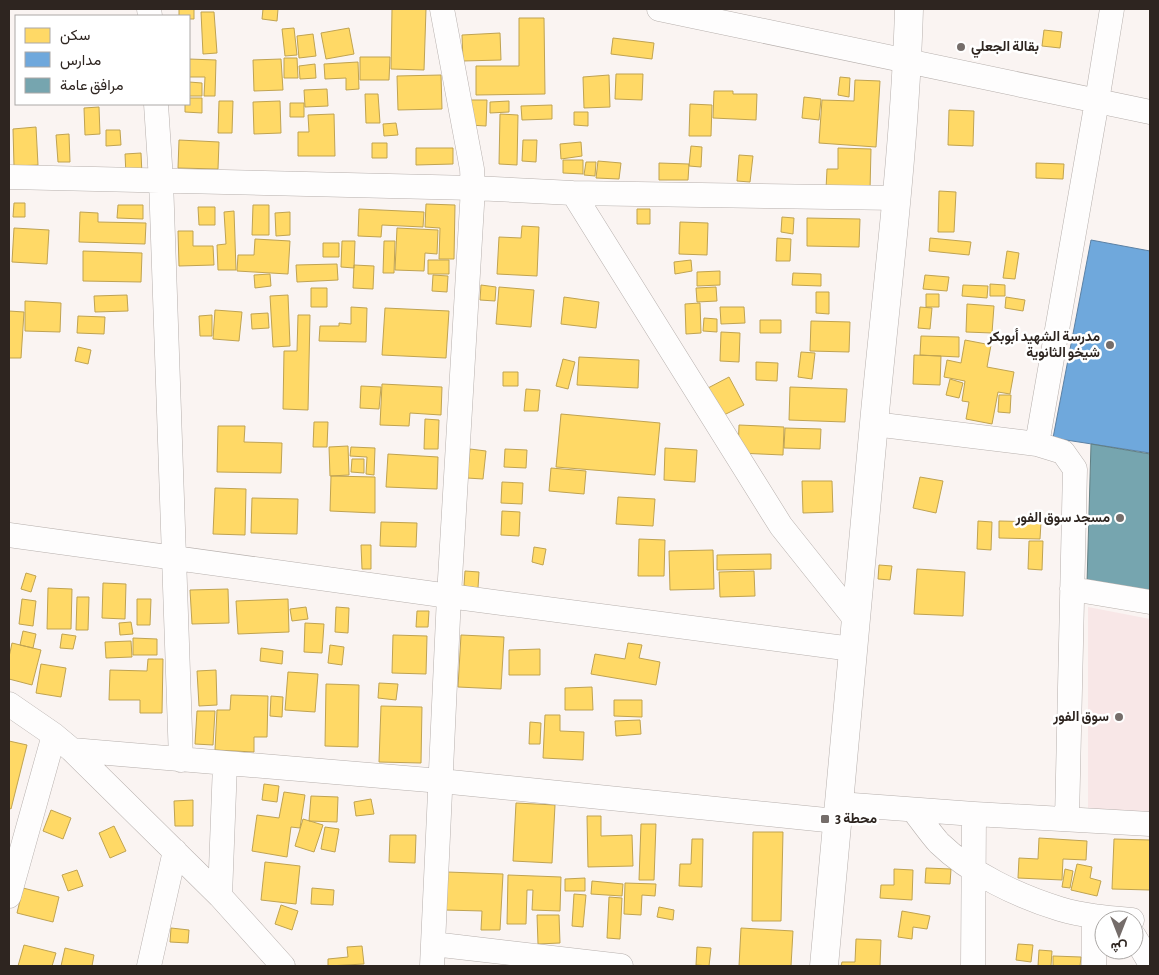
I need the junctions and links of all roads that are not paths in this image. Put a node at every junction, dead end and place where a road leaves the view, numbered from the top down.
1 (442, 9) edge
2 (659, 9) edge
3 (909, 9) edge
4 (1112, 9) edge
5 (908, 61) junction
6 (1098, 101) junction
7 (156, 105) edge
8 (1150, 112) edge
9 (9, 176) edge
10 (161, 180) junction
11 (473, 188) junction
12 (573, 193) junction
13 (896, 198) junction
14 (874, 424) junction
15 (1037, 444) junction
16 (9, 535) edge
17 (174, 558) junction
18 (1072, 589) junction
19 (449, 596) junction
20 (1150, 602) edge
21 (856, 620) junction
22 (852, 649) junction
23 (9, 704) edge
24 (54, 735) junction
25 (72, 750) junction
26 (181, 760) junction
27 (225, 764) junction
28 (441, 781) junction
29 (913, 810) junction
30 (838, 812) junction
31 (974, 814) junction
32 (1067, 819) junction
33 (1150, 824) edge
34 (175, 851) junction
35 (973, 869) junction
36 (9, 896) edge
37 (220, 896) junction
38 (1094, 916) edge
39 (1144, 951) edge
40 (432, 955) edge
41 (567, 963) edge
42 (1150, 963) edge
43 (149, 966) edge
44 (283, 966) edge
45 (621, 966) edge
46 (824, 966) edge
47 (973, 966) edge

1 - 11 street
2 - 5 street
3 - 5 street
4 - 6 street
5 - 6 street
5 - 13 street
6 - 8 street
6 - 15 street
7 - 10 street
9 - 10 street
10 - 11 street
10 - 17 street
11 - 12 street
11 - 19 street
12 - 13 street
12 - 21 street
13 - 14 street
14 - 15 street
14 - 21 street
15 - 18 street
16 - 17 street
17 - 19 street
17 - 26 street
18 - 20 street
18 - 32 street
19 - 22 street
19 - 28 street
21 - 22 street
22 - 30 street
23 - 24 street
24 - 25 street
24 - 36 street
25 - 26 street
25 - 34 street
26 - 27 street
27 - 28 street
27 - 37 street
28 - 30 street
28 - 40 street
29 - 30 street
29 - 31 street
29 - 35 street
30 - 46 street
31 - 32 street
31 - 35 street
32 - 33 street
34 - 37 street
34 - 43 street
35 - 38 street
35 - 47 street
37 - 44 street
39 - 42 street
40 - 41 street
41 - 45 street

